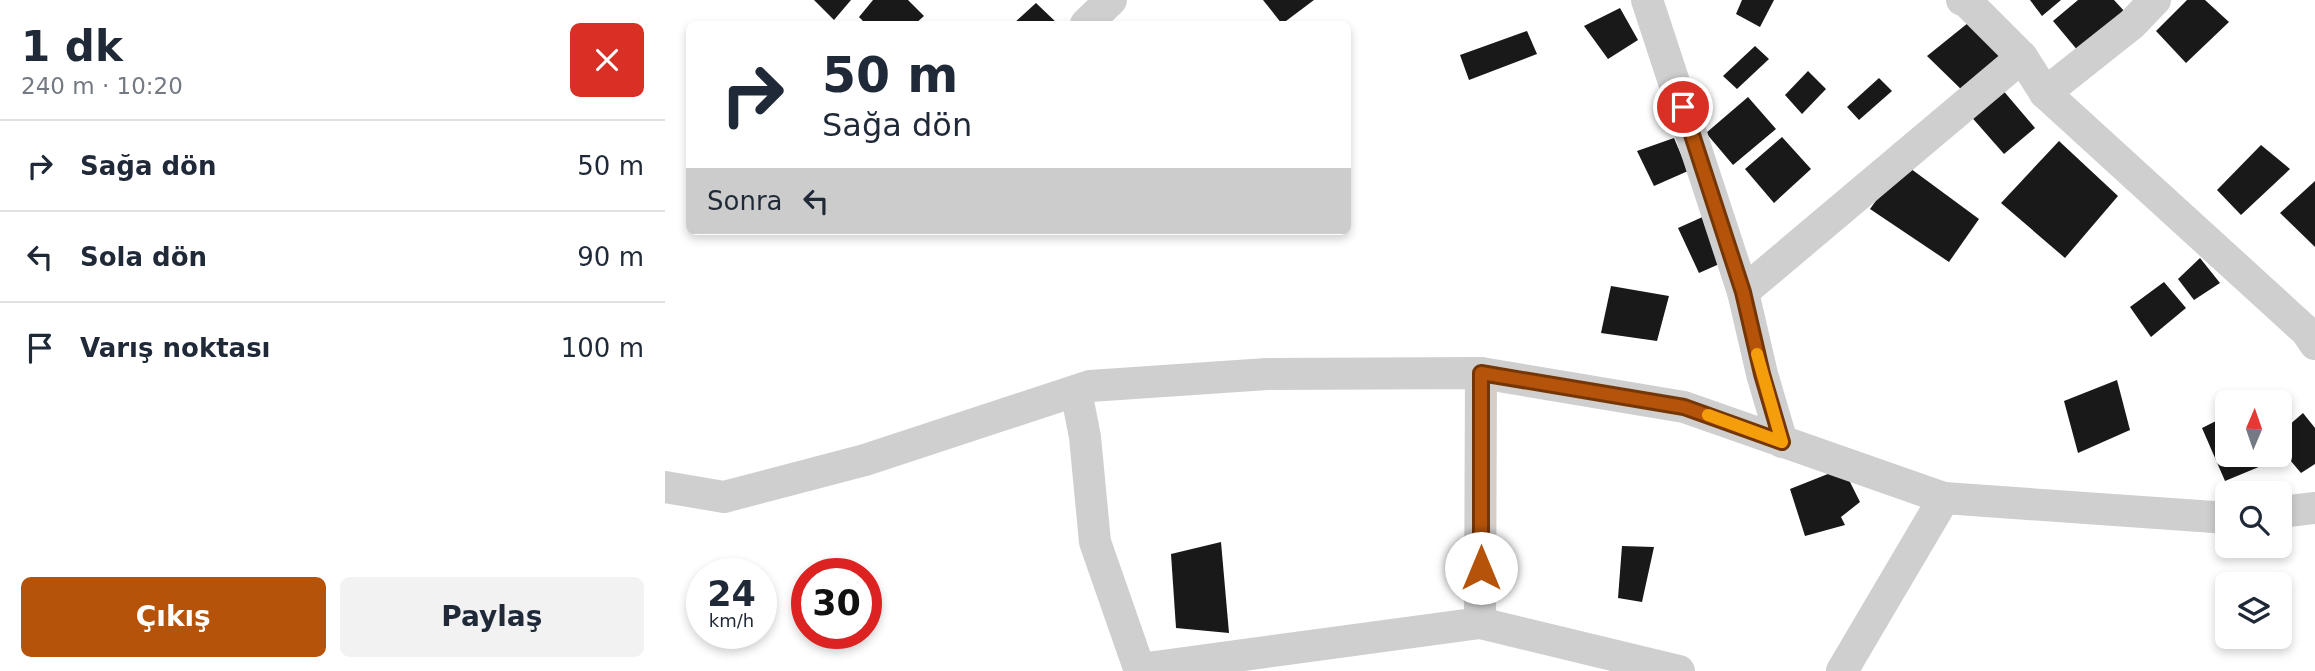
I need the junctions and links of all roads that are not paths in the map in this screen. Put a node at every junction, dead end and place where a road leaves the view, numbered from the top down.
1 (1111, 0) edge
2 (1647, 0) edge
3 (1962, 0) edge
4 (2155, 0) edge
5 (1089, 21) edge
6 (2022, 57) junction
7 (2045, 93) junction
8 (1743, 292) junction
9 (2312, 334) edge
10 (1481, 373) junction
11 (1076, 391) junction
12 (1782, 442) junction
13 (665, 487) edge
14 (1944, 498) junction
15 (2315, 508) edge
16 (2292, 511) edge
17 (2215, 517) edge
18 (1481, 623) junction
19 (1140, 670) edge
20 (1679, 671) edge
21 (1842, 671) edge

1 - 5 street
2 - 8 street
3 - 6 street
4 - 7 street
6 - 7 street
6 - 8 street
7 - 9 street
8 - 12 street
10 - 11 street
10 - 12 street
10 - 18 street
11 - 13 street
11 - 19 street
12 - 14 street
14 - 17 street
14 - 21 street
15 - 16 street
18 - 19 street
18 - 20 street

